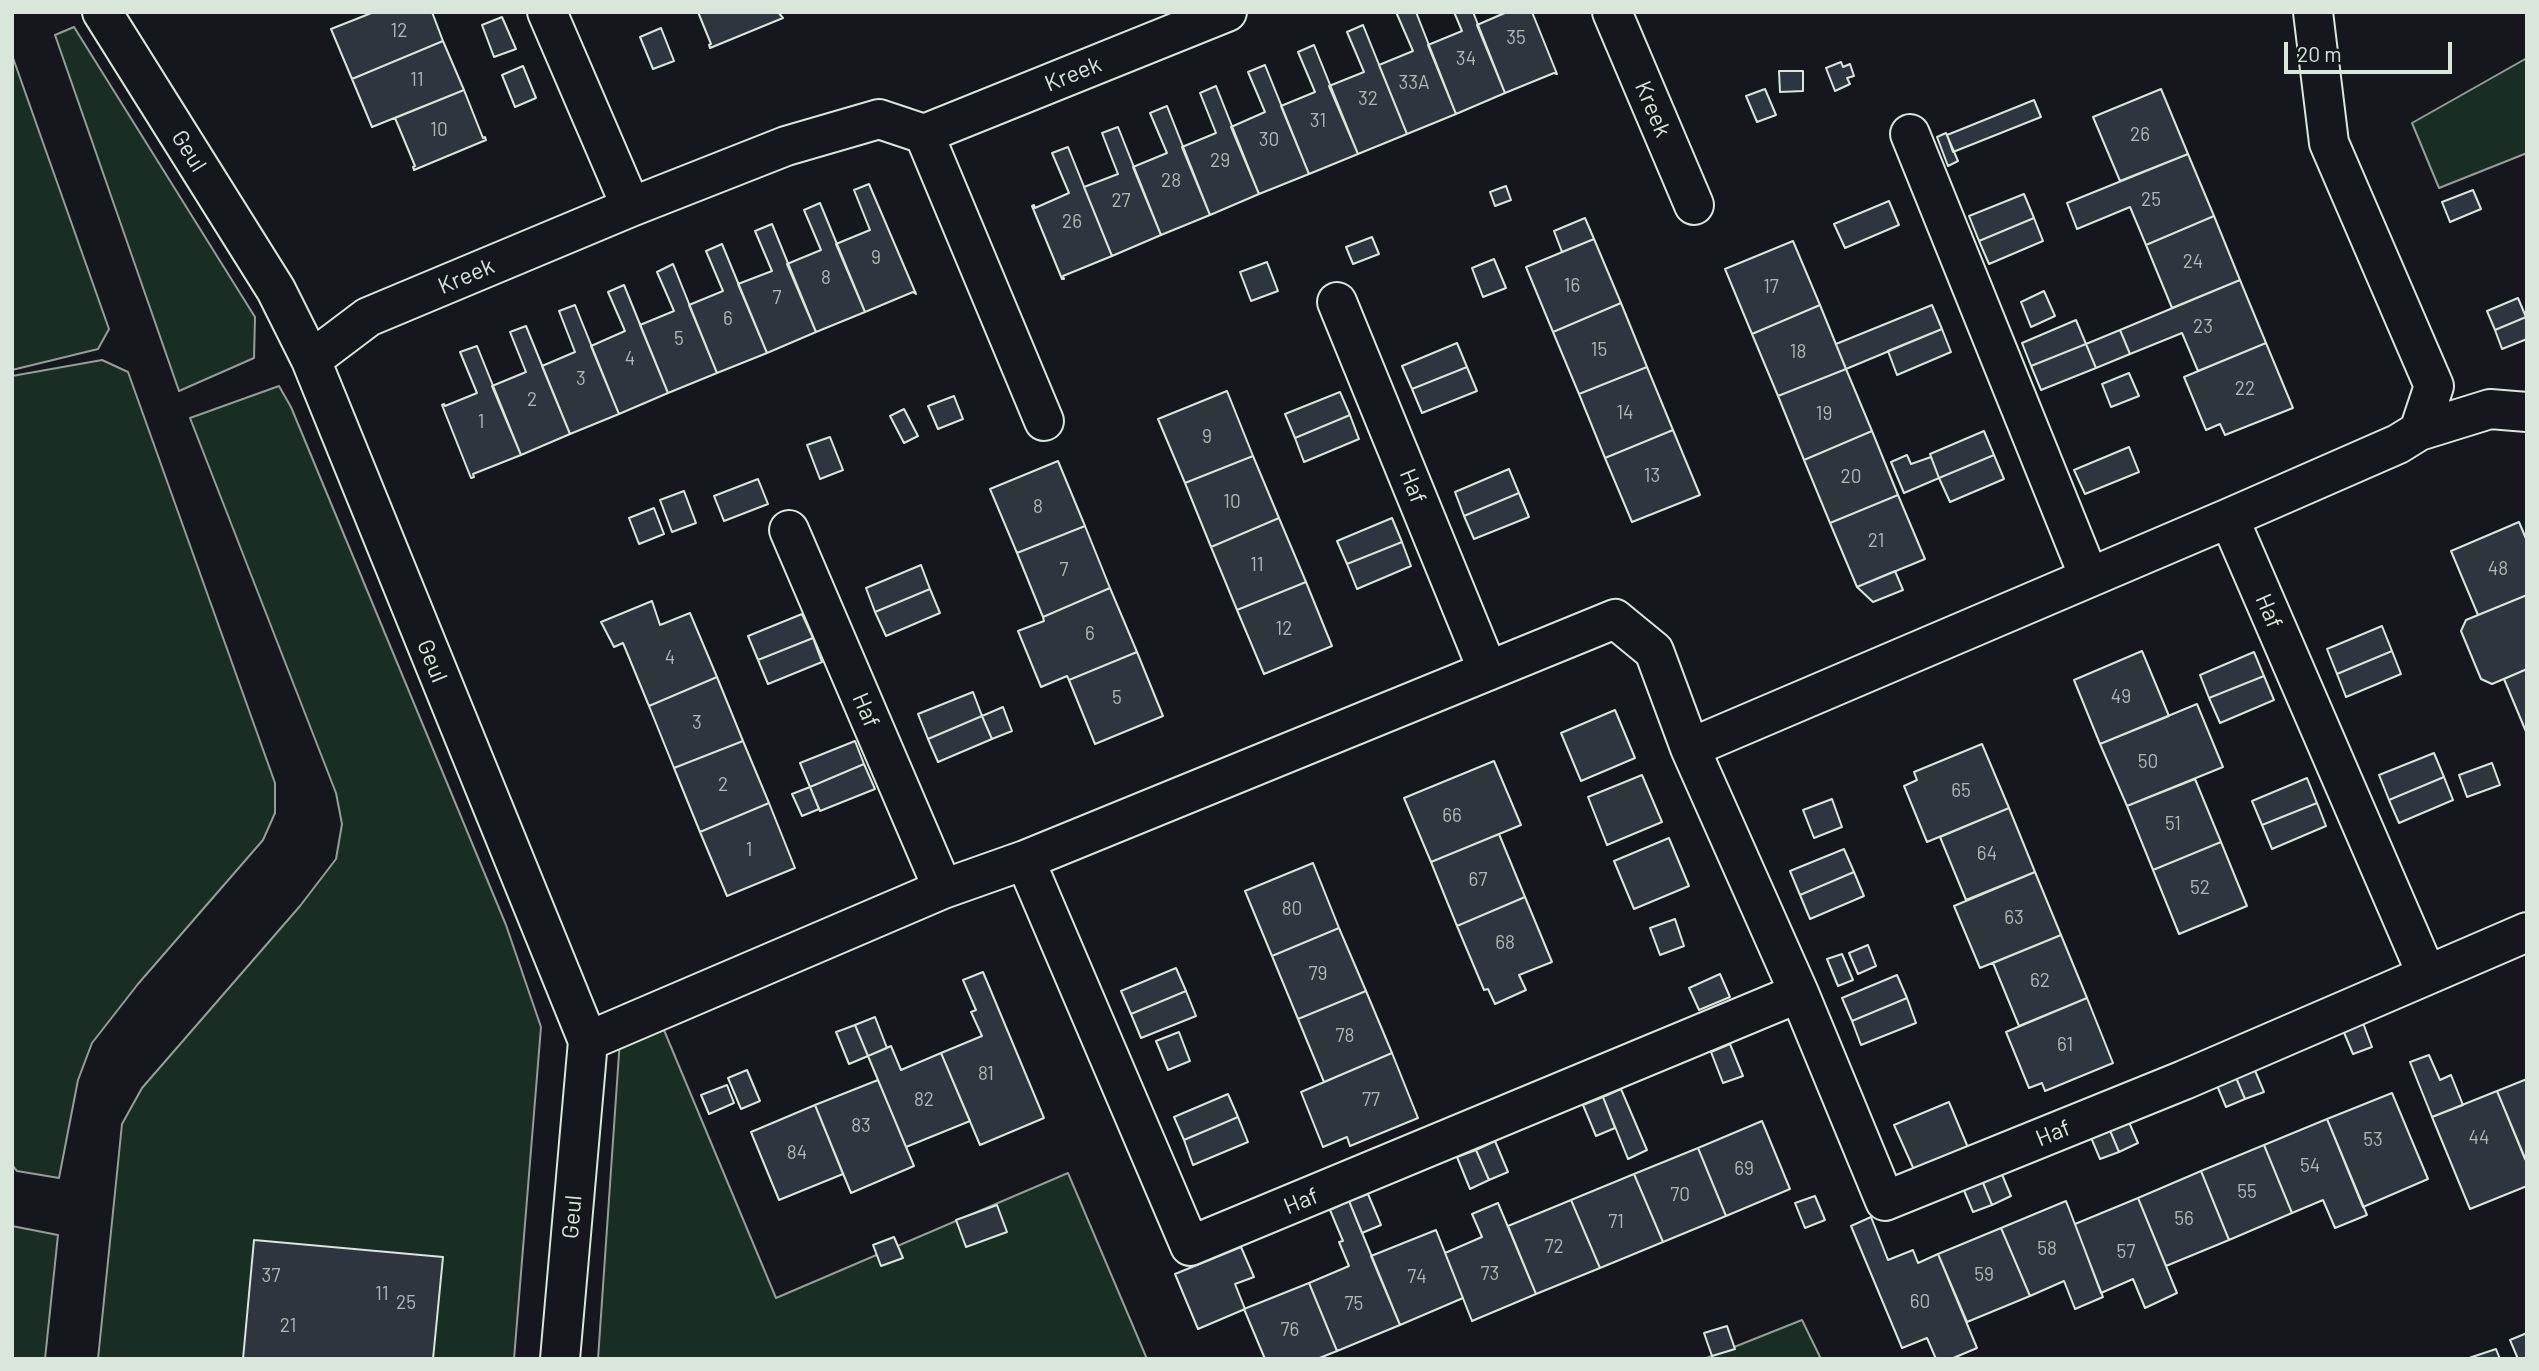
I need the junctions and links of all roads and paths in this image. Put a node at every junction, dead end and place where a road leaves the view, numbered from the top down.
1 (102, 12) edge
2 (547, 12) edge
3 (1612, 12) edge
4 (2313, 12) edge
5 (1223, 13) edge
6 (924, 134) junction
7 (1910, 134) dead end
8 (1694, 205) dead end
9 (631, 207) junction
10 (1337, 302) dead end
11 (311, 360) junction
12 (2527, 412) edge
13 (1044, 421) dead end
14 (2419, 431) junction
15 (2229, 518) junction
16 (789, 530) dead end
17 (2089, 577) junction
18 (1488, 671) junction
19 (1690, 748) junction
20 (1025, 860) junction
21 (943, 889) junction
22 (2527, 932) edge
23 (2426, 973) junction
24 (1799, 993) junction
25 (588, 1041) junction
26 (560, 1359) edge

1 - 11 street, Geul
2 - 9 street
3 - 8 street, Kreek
4 - 14 street
5 - 6 street, Kreek
6 - 9 street, Kreek
6 - 13 street
7 - 17 street
9 - 11 street, Kreek
10 - 18 street, Haf
11 - 25 street, Geul
12 - 14 street
14 - 15 street
15 - 17 street
15 - 23 street, Haf
16 - 21 street, Haf
17 - 19 street
18 - 19 street, Haf
18 - 20 street, Haf
19 - 24 street, Haf
20 - 21 street, Haf
20 - 24 street, Haf
21 - 25 street, Haf
22 - 23 street, Haf
23 - 24 street, Haf
25 - 26 street, Geul

